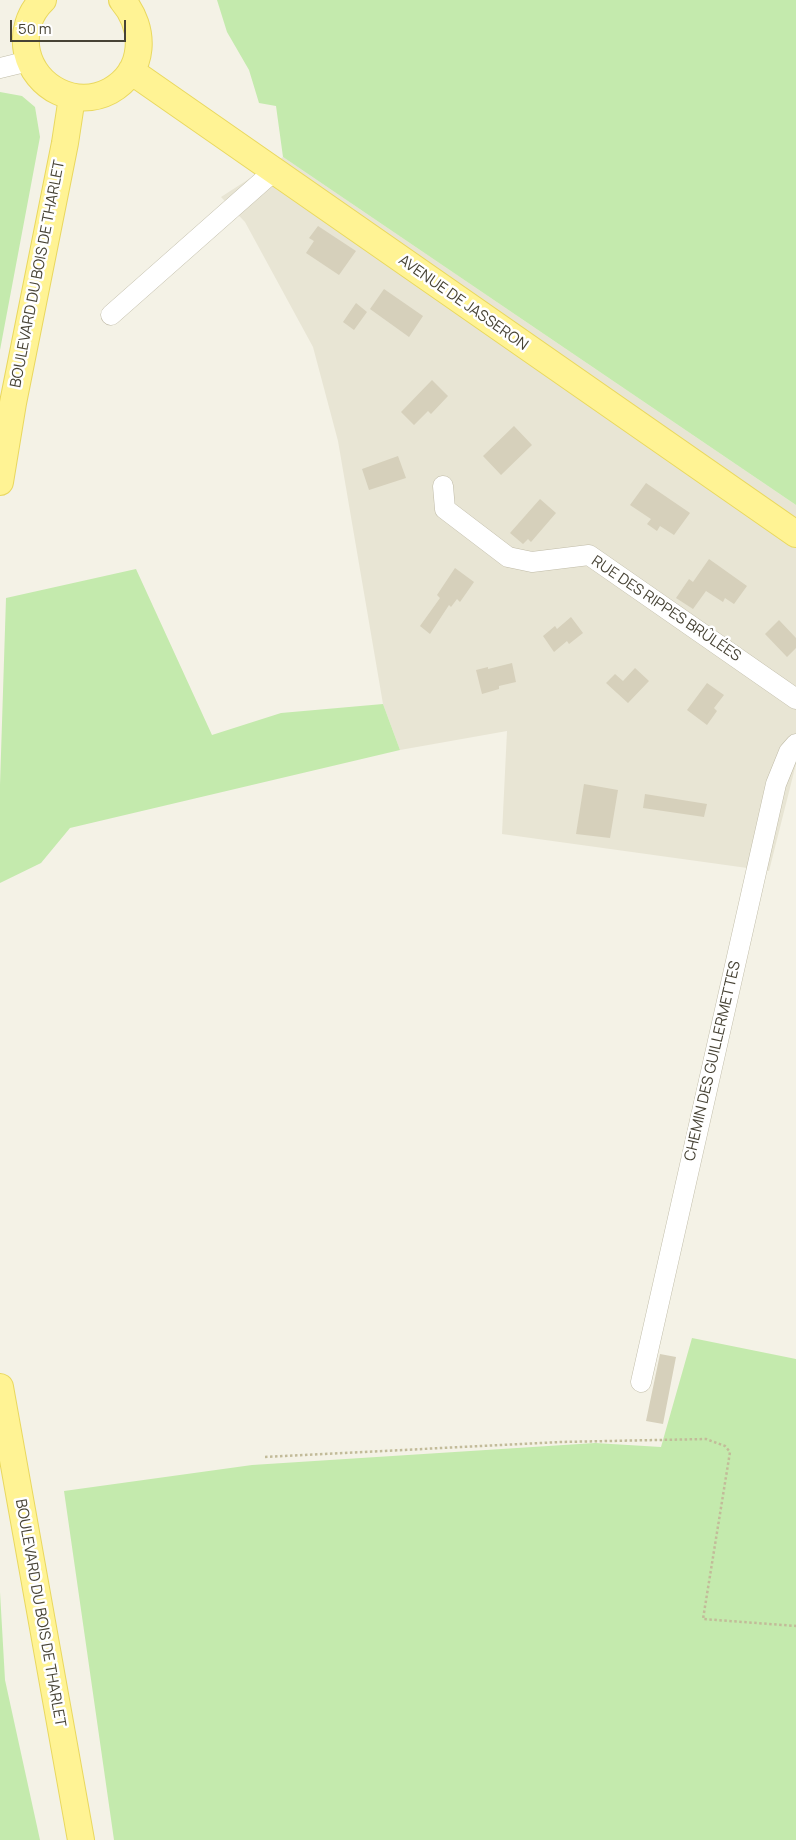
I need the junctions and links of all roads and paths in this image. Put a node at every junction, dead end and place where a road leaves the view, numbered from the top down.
1 (122, 0) edge
2 (38, 2) edge
3 (29, 61) junction
4 (0, 68) edge
5 (131, 71) junction
6 (72, 97) junction
7 (274, 171) junction
8 (111, 315) dead end
9 (0, 482) edge
10 (443, 486) dead end
11 (796, 534) edge
12 (796, 698) edge
13 (796, 744) edge
14 (641, 1382) dead end
15 (0, 1387) edge
16 (265, 1457) dead end
17 (796, 1626) edge
18 (80, 1840) edge

1 - 5 main road
2 - 3 main road
3 - 4 street
3 - 6 main road
5 - 6 main road
5 - 7 main road, AVENUE DE JASSERON
6 - 9 main road, BOULEVARD DU BOIS DE THARLET
7 - 8 street
7 - 11 main road, AVENUE DE JASSERON
10 - 12 street, RUE DES RIPPES BRÛLÉES
13 - 14 street, CHEMIN DES GUILLERMETTES
15 - 18 main road, BOULEVARD DU BOIS DE THARLET
16 - 17 path

